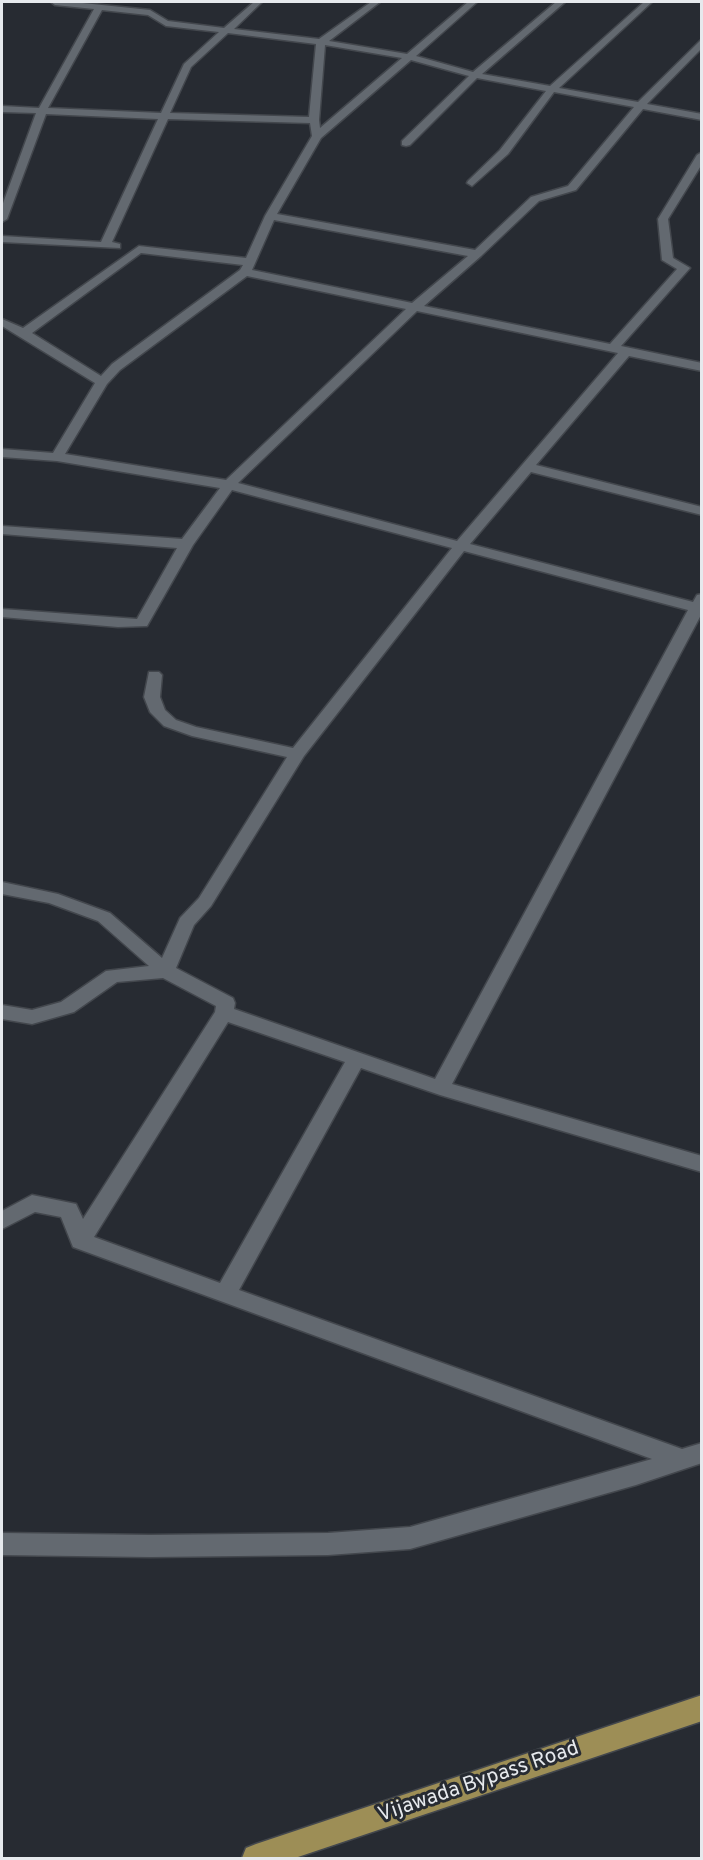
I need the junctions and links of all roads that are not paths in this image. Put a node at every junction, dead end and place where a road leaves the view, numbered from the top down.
1 (55, 2) edge
2 (258, 2) edge
3 (376, 2) edge
4 (472, 2) edge
5 (561, 2) edge
6 (648, 2) edge
7 (99, 7) junction
8 (226, 31) junction
9 (321, 42) junction
10 (702, 42) edge
11 (409, 57) junction
12 (475, 75) junction
13 (552, 89) junction
14 (642, 104) junction
15 (2, 109) edge
16 (42, 111) junction
17 (165, 115) junction
18 (702, 117) edge
19 (314, 120) junction
20 (317, 136) junction
21 (406, 143) dead end
22 (702, 155) edge
23 (472, 183) dead end
24 (270, 216) junction
25 (2, 219) edge
26 (2, 239) edge
27 (105, 245) junction
28 (139, 249) junction
29 (477, 254) junction
30 (247, 267) junction
31 (414, 308) junction
32 (2, 322) edge
33 (24, 333) junction
34 (619, 350) junction
35 (702, 367) edge
36 (102, 382) junction
37 (2, 453) edge
38 (57, 457) junction
39 (528, 467) junction
40 (230, 484) junction
41 (702, 511) edge
42 (2, 530) edge
43 (186, 544) junction
44 (462, 544) junction
45 (700, 605) edge
46 (2, 613) edge
47 (154, 675) dead end
48 (297, 754) junction
49 (2, 888) edge
50 (166, 970) junction
51 (2, 1012) edge
52 (224, 1013) junction
53 (356, 1059) junction
54 (440, 1088) junction
55 (702, 1164) edge
56 (2, 1221) edge
57 (80, 1241) junction
58 (225, 1294) junction
59 (692, 1456) edge
60 (2, 1544) edge
61 (702, 1708) edge
62 (256, 1858) edge

1 - 7 street
2 - 8 street
3 - 9 street
4 - 11 street
5 - 12 street
6 - 13 street
7 - 8 street
7 - 16 street
8 - 9 street
8 - 17 street
9 - 11 street
9 - 19 street
10 - 14 street
11 - 12 street
11 - 20 street
12 - 13 street
12 - 21 street
13 - 14 street
13 - 23 street
14 - 18 street
14 - 29 street
15 - 16 street
16 - 17 street
16 - 25 street
17 - 19 street
17 - 27 street
19 - 20 street
20 - 24 street
22 - 34 street
24 - 29 street
24 - 30 street
26 - 27 street
27 - 28 street
28 - 30 street
28 - 33 street
29 - 31 street
30 - 31 street
30 - 36 street
31 - 34 street
31 - 40 street
32 - 33 street
33 - 36 street
34 - 35 street
34 - 39 street
36 - 38 street
37 - 38 street
38 - 40 street
39 - 41 street
39 - 44 street
40 - 43 street
40 - 44 street
42 - 43 street
43 - 46 street
44 - 45 street
44 - 48 street
45 - 54 street
47 - 48 street
48 - 50 street
49 - 50 street
50 - 51 street
50 - 52 street
52 - 53 street
52 - 57 street
53 - 54 street
53 - 58 street
54 - 55 street
56 - 57 street
57 - 58 street
58 - 59 street
59 - 60 street
61 - 62 main road, Vijawada Bypass Road

